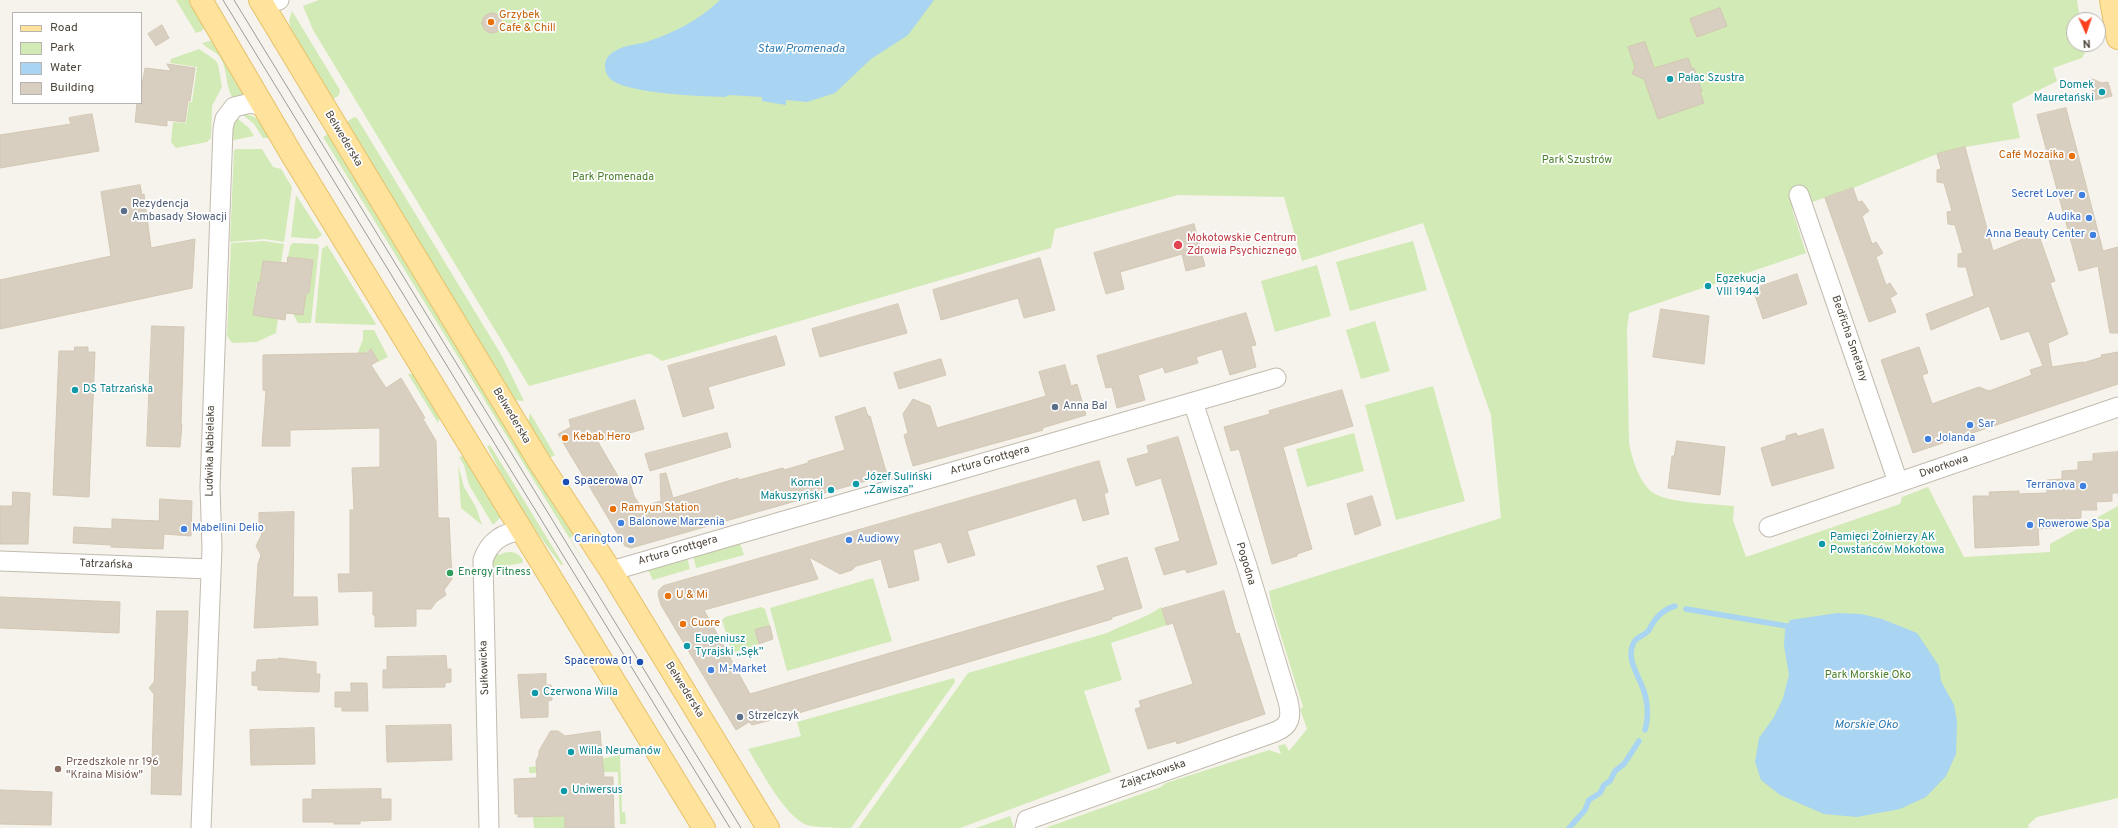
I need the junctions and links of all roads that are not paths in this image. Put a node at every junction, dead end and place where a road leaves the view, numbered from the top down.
1 (201, 0) edge
2 (2111, 0) edge
3 (267, 2) edge
4 (2118, 38) edge
5 (263, 106) junction
6 (1799, 195) dead end
7 (1276, 378) dead end
8 (1193, 402) junction
9 (2118, 407) edge
10 (1898, 482) junction
11 (1769, 527) dead end
12 (522, 531) junction
13 (0, 561) edge
14 (211, 569) junction
15 (610, 571) junction
16 (1286, 726) joint
17 (201, 828) edge
18 (489, 828) edge
19 (704, 828) edge
20 (768, 828) edge
21 (1025, 828) edge

1 - 5 main road
2 - 4 main road
3 - 15 main road, Belwederska
5 - 12 main road
5 - 14 street, Ludwika Nabielaka
6 - 10 street, Bedřicha Smetany
7 - 8 street, Artura Grottgera
8 - 15 street, Artura Grottgera
8 - 16 street, Pogodna
9 - 10 street, Dworkowa
10 - 11 street, Dworkowa
12 - 18 street, Sułkowicka
12 - 19 main road
13 - 14 street, Tatrzańska
14 - 17 street, Ludwika Nabielaka
15 - 20 main road, Belwederska
16 - 21 street, Zajączkowska

